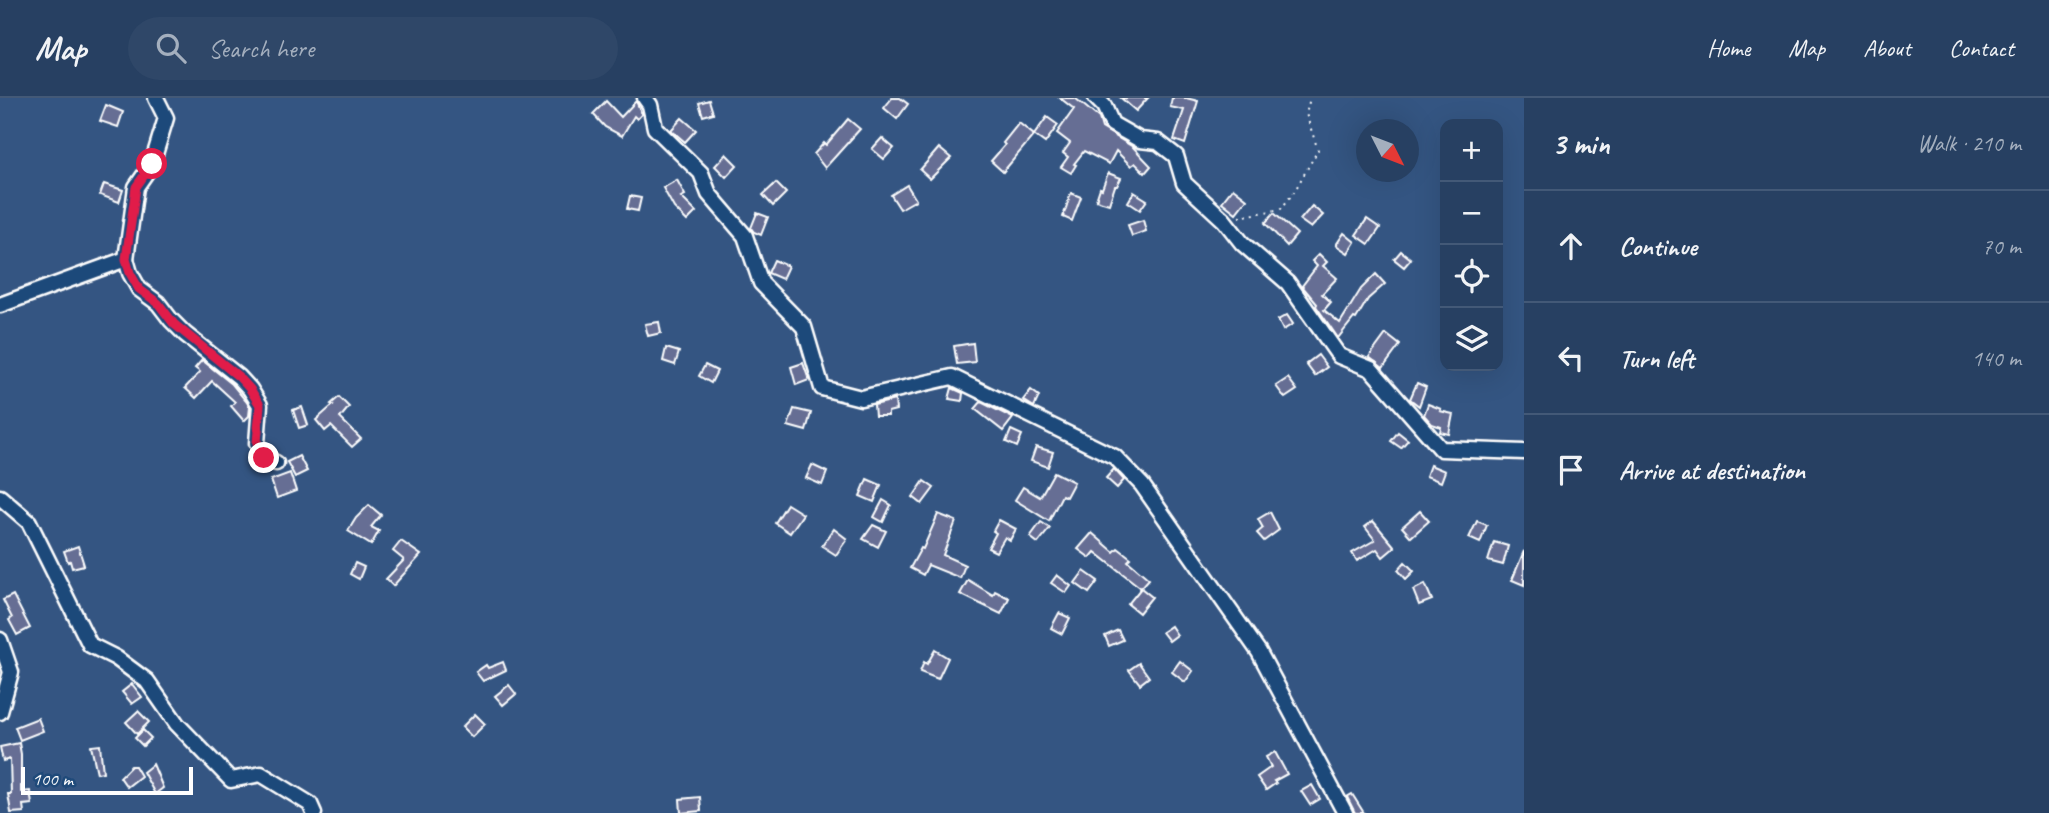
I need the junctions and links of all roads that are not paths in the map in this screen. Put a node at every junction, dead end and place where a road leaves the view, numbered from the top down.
1 (156, 98) edge
2 (645, 98) edge
3 (1096, 98) edge
4 (126, 259) junction
5 (0, 305) edge
6 (1524, 452) edge
7 (276, 463) dead end
8 (0, 497) edge
9 (0, 640) edge
10 (0, 712) edge
11 (314, 813) edge
12 (1345, 813) edge

1 - 4 street
2 - 12 street
3 - 6 street
4 - 5 street
4 - 7 street
8 - 11 street
9 - 10 street

